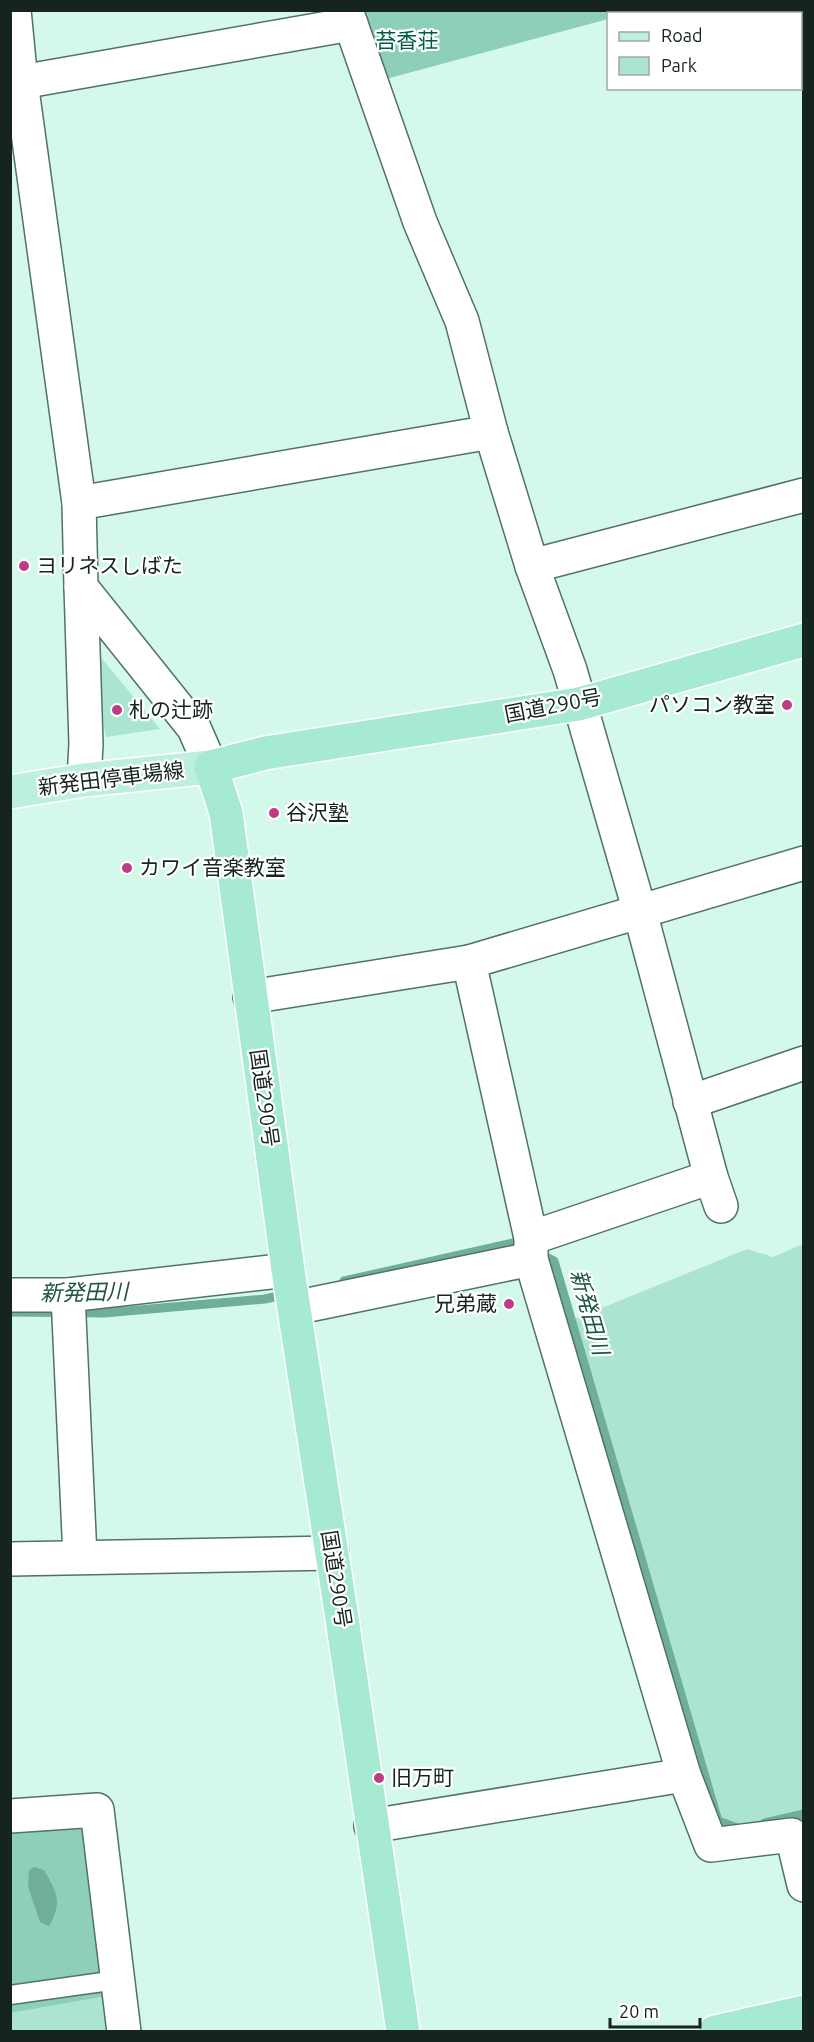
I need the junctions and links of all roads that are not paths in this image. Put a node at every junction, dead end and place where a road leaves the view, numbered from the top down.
1 (14, 10) edge
2 (349, 17) edge
3 (16, 83) edge
4 (491, 432) junction
5 (804, 495) edge
6 (79, 503) junction
7 (532, 566) junction
8 (81, 587) junction
9 (804, 640) edge
10 (579, 704) junction
11 (211, 767) junction
12 (84, 780) junction
13 (10, 792) edge
14 (804, 863) edge
15 (640, 912) junction
16 (469, 962) junction
17 (250, 997) junction
18 (804, 1063) edge
19 (690, 1102) junction
20 (531, 1248) junction
21 (288, 1270) junction
22 (10, 1295) edge
23 (294, 1308) junction
24 (69, 1310) junction
25 (332, 1553) junction
26 (80, 1557) junction
27 (10, 1559) edge
28 (684, 1775) junction
29 (10, 1816) edge
30 (371, 1826) junction
31 (804, 1885) edge
32 (117, 1980) junction
33 (10, 1995) edge
34 (797, 2019) edge
35 (124, 2031) edge
36 (403, 2031) edge
37 (716, 2031) edge

1 - 3 street
2 - 3 street
2 - 4 street
3 - 6 street
4 - 6 street
4 - 7 street
5 - 7 street
6 - 8 street
7 - 10 street
8 - 11 street
8 - 12 street
9 - 10 highway, 国道290号
10 - 11 highway, 国道290号
10 - 15 street
11 - 12 main road, 新発田停車場線
11 - 17 highway, 国道290号
12 - 13 main road, 新発田停車場線
14 - 15 street
15 - 16 street
15 - 19 street
16 - 17 street
16 - 20 street
17 - 21 highway, 国道290号
18 - 19 street
19 - 20 street
20 - 23 street
20 - 28 street
21 - 23 highway, 国道290号
21 - 24 street
22 - 24 street
23 - 25 highway, 国道290号
24 - 26 street
25 - 26 street
25 - 30 highway, 国道290号
26 - 27 street
28 - 30 street
28 - 31 street
29 - 32 street
30 - 36 highway, 国道290号
32 - 33 lane
32 - 35 street
34 - 37 highway

